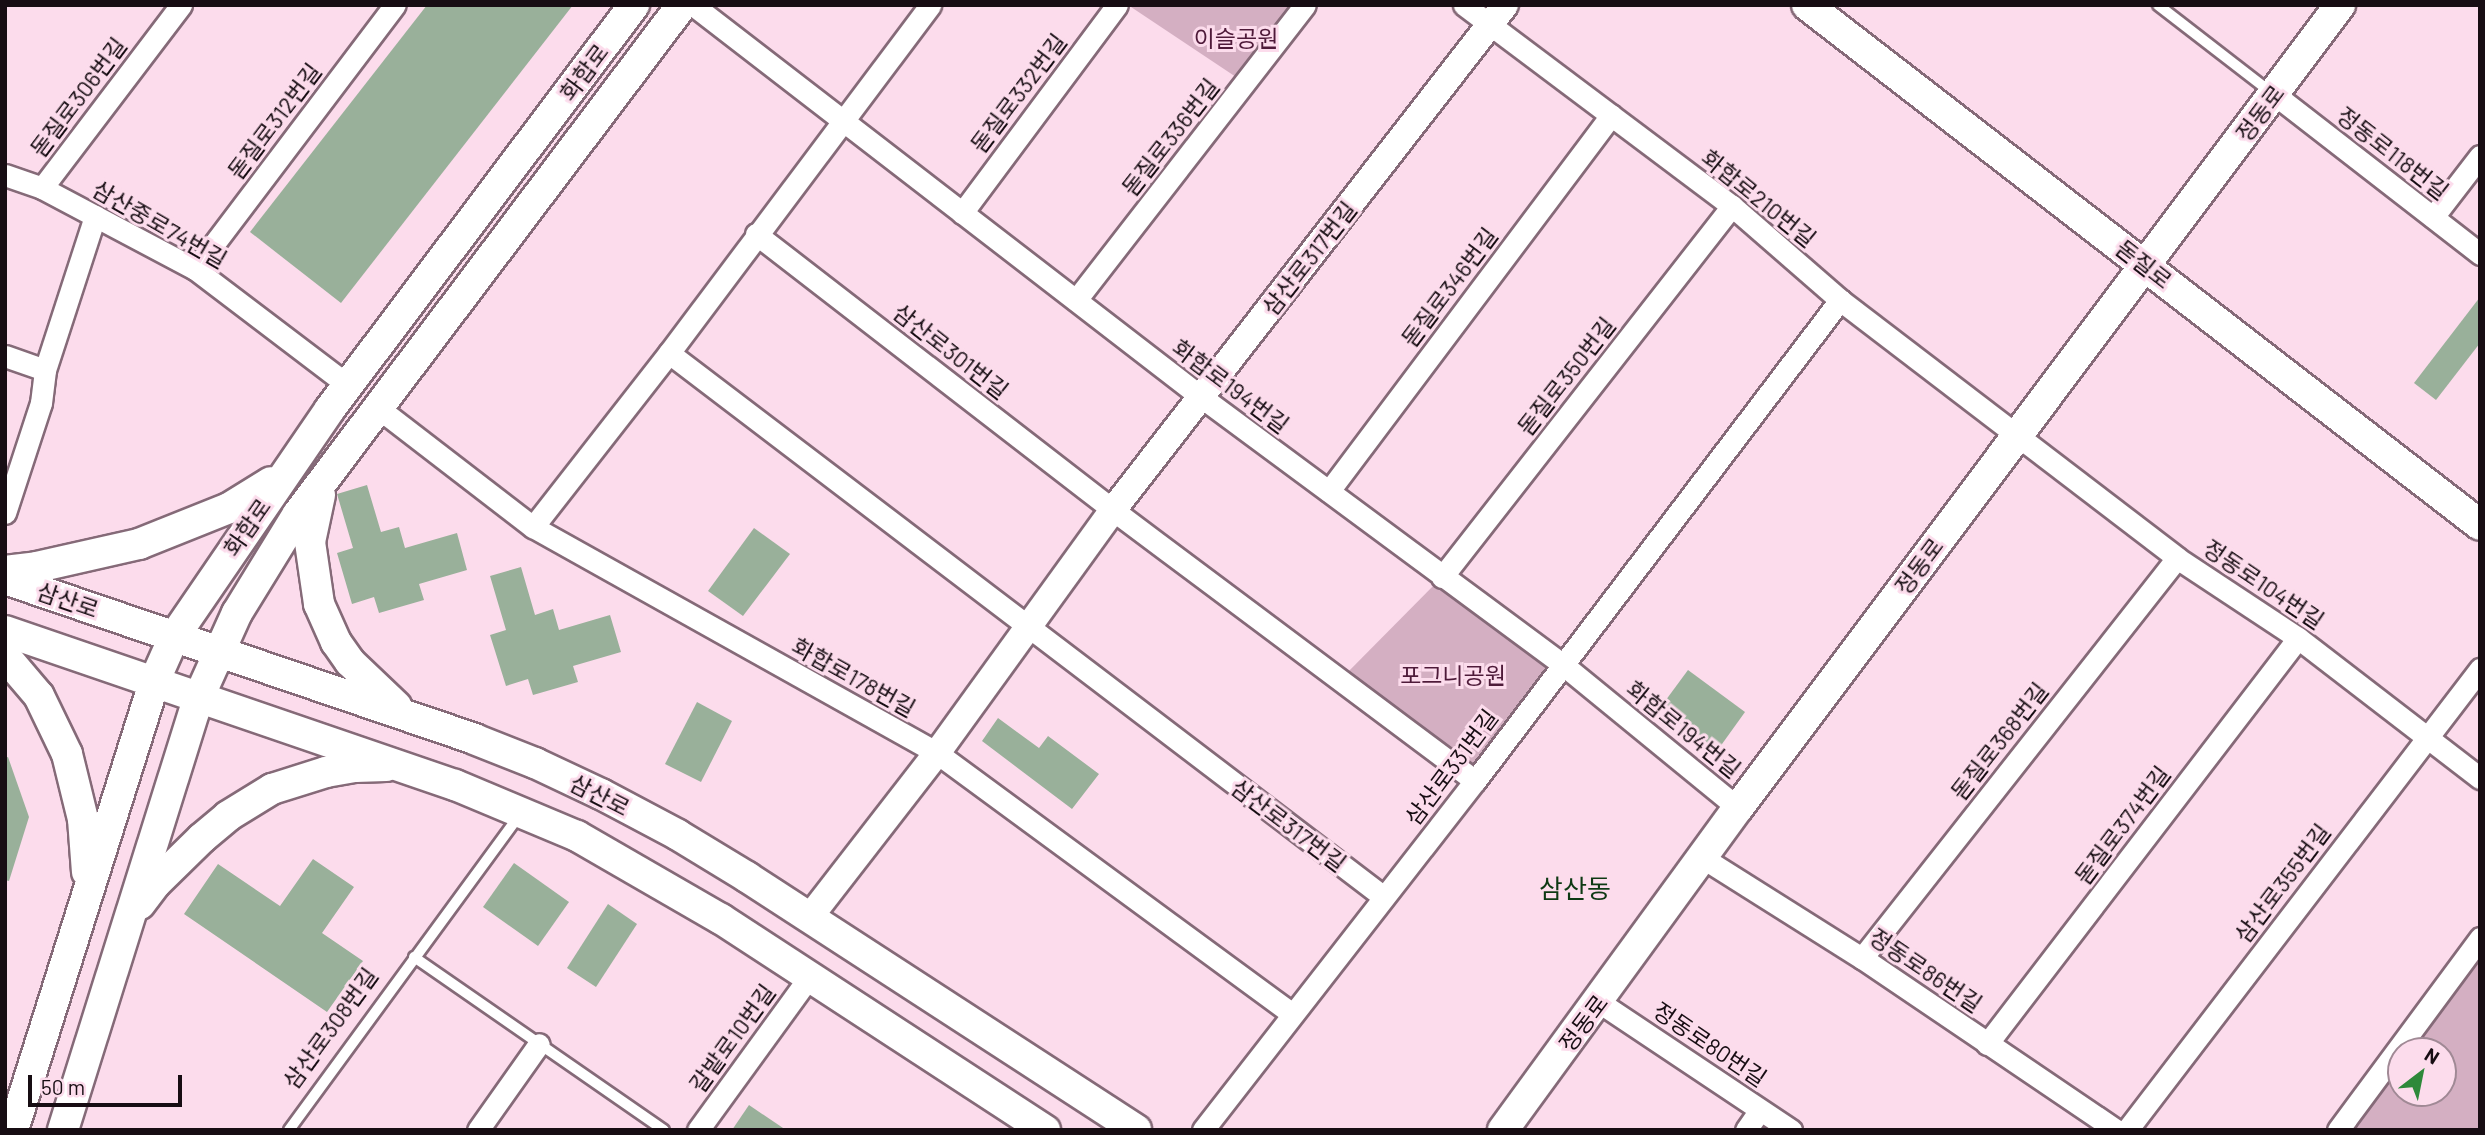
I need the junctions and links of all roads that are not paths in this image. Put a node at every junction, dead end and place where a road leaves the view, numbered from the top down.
1 (181, 5) edge
2 (394, 5) edge
3 (634, 5) edge
4 (682, 5) edge
5 (693, 5) edge
6 (930, 5) edge
7 (1117, 5) edge
8 (1305, 5) edge
9 (1464, 5) edge
10 (1807, 5) edge
11 (2158, 5) edge
12 (2340, 5) edge
13 (1497, 15) edge
14 (2274, 94) junction
15 (1611, 115) junction
16 (842, 120) junction
17 (2480, 156) edge
18 (5, 175) edge
19 (42, 188) junction
20 (1732, 206) junction
21 (962, 213) junction
22 (95, 216) junction
23 (2433, 217) junction
24 (757, 234) junction
25 (2480, 254) edge
26 (2145, 264) junction
27 (195, 269) junction
28 (1076, 300) junction
29 (1840, 300) junction
30 (669, 354) junction
31 (5, 356) edge
32 (45, 370) junction
33 (348, 385) junction
34 (1200, 396) junction
35 (377, 407) junction
36 (2017, 436) junction
37 (286, 471) junction
38 (330, 472) junction
39 (1329, 491) junction
40 (1113, 510) junction
41 (5, 513) edge
42 (2480, 525) edge
43 (533, 527) junction
44 (2177, 558) junction
45 (5, 571) edge
46 (1442, 578) junction
47 (5, 579) edge
48 (1027, 626) junction
49 (5, 631) edge
50 (174, 637) junction
51 (2298, 638) junction
52 (218, 651) junction
53 (5, 656) edge
54 (1562, 663) junction
55 (2480, 669) edge
56 (154, 682) junction
57 (199, 697) junction
58 (417, 719) junction
59 (2427, 737) junction
60 (937, 753) junction
61 (411, 769) junction
62 (2480, 778) edge
63 (1475, 781) junction
64 (1738, 808) junction
65 (523, 811) junction
66 (1703, 858) junction
67 (88, 891) junction
68 (1384, 897) junction
69 (809, 918) junction
70 (126, 929) junction
71 (2480, 939) edge
72 (414, 957) junction
73 (1862, 958) junction
74 (808, 976) junction
75 (1599, 1002) junction
76 (1292, 1014) junction
77 (539, 1044) junction
78 (1987, 1044) junction
79 (1760, 1110) junction
80 (13, 1130) edge
81 (63, 1130) edge
82 (289, 1130) edge
83 (478, 1130) edge
84 (664, 1130) edge
85 (698, 1130) edge
86 (1045, 1130) edge
87 (1136, 1130) edge
88 (1203, 1130) edge
89 (1503, 1130) edge
90 (1746, 1130) edge
91 (1791, 1130) edge
92 (2116, 1130) edge
93 (2127, 1130) edge
94 (2338, 1130) edge

1 - 19 street, 돋질로306번길
2 - 27 street, 돋질로312번길
3 - 33 main road, 화합로
4 - 35 main road, 화합로
5 - 16 street, 화합로194번길
6 - 16 street
7 - 21 street, 돋질로332번길
8 - 28 street, 돋질로336번길
9 - 13 street, 화합로210번길
10 - 26 main road, 돋질로
11 - 14 lane
12 - 14 main road, 정동로
13 - 15 street, 화합로210번길
13 - 34 street, 삼산로317번길
14 - 23 street, 정동로118번길
14 - 26 main road, 정동로
15 - 20 street, 화합로210번길
15 - 39 street, 돋질로346번길
16 - 21 street, 화합로194번길
16 - 24 street
17 - 23 street
18 - 19 street, 삼산중로74번길
19 - 22 street, 삼산중로74번길
20 - 29 street, 화합로210번길
20 - 46 street, 돋질로350번길
21 - 28 street, 화합로194번길
22 - 27 street, 삼산중로74번길
22 - 32 street
23 - 25 street, 정동로118번길
24 - 30 street
24 - 40 street, 삼산로301번길
26 - 36 main road, 정동로
26 - 42 main road, 돋질로
27 - 33 street, 삼산중로74번길
28 - 34 street, 화합로194번길
29 - 36 street, 화합로210번길
29 - 54 street, 삼산로331번길
30 - 43 street
30 - 48 street
31 - 32 street
32 - 41 street
33 - 37 main road, 화합로
34 - 39 street, 화합로194번길
34 - 40 street, 삼산로317번길
35 - 38 main road, 화합로
35 - 43 street, 화합로178번길
36 - 44 street, 정동로104번길
36 - 64 main road, 정동로
37 - 45 main road
37 - 50 main road, 화합로
38 - 52 main road, 화합로
38 - 58 main road
39 - 46 street, 화합로194번길
40 - 48 street, 삼산로317번길
40 - 63 street
43 - 60 street, 화합로178번길
44 - 51 street, 정동로104번길
44 - 73 street, 돋질로368번길
46 - 54 street, 화합로194번길
47 - 50 main road, 삼산로
48 - 60 street, 삼산로317번길
48 - 68 street, 삼산로317번길
49 - 56 main road, 삼산로
50 - 52 main road, 삼산로
50 - 56 main road, 화합로
51 - 59 street, 정동로104번길
51 - 78 street, 돋질로374번길
52 - 57 main road, 화합로
52 - 58 main road, 삼산로
53 - 67 main road
54 - 63 street, 삼산로331번길
54 - 64 street, 화합로194번길
55 - 59 street, 삼산로355번길
56 - 57 main road, 삼산로
56 - 67 main road, 화합로
57 - 61 main road, 삼산로
57 - 70 main road, 화합로
58 - 69 main road, 삼산로
59 - 62 street, 정동로104번길
59 - 93 street, 삼산로355번길
60 - 69 street, 삼산로317번길
60 - 76 street, 화합로178번길
61 - 65 main road, 삼산로
61 - 70 main road
63 - 68 street, 삼산로331번길
64 - 66 main road, 정동로
65 - 72 lane, 삼산로308번길
65 - 74 main road, 삼산로
66 - 73 street, 정동로86번길
66 - 75 main road, 정동로
67 - 80 main road, 화합로
68 - 76 street, 삼산로331번길
69 - 87 main road, 삼산로
70 - 81 main road, 화합로
71 - 94 street
72 - 77 lane
72 - 82 lane, 삼산로308번길
73 - 78 street, 정동로86번길
74 - 85 street, 갈밭로10번길
74 - 86 main road, 삼산로
75 - 79 street, 정동로80번길
75 - 89 main road, 정동로
76 - 88 street, 삼산로331번길
77 - 83 street
77 - 84 lane
78 - 92 street, 정동로86번길
79 - 90 street
79 - 91 street, 정동로80번길

